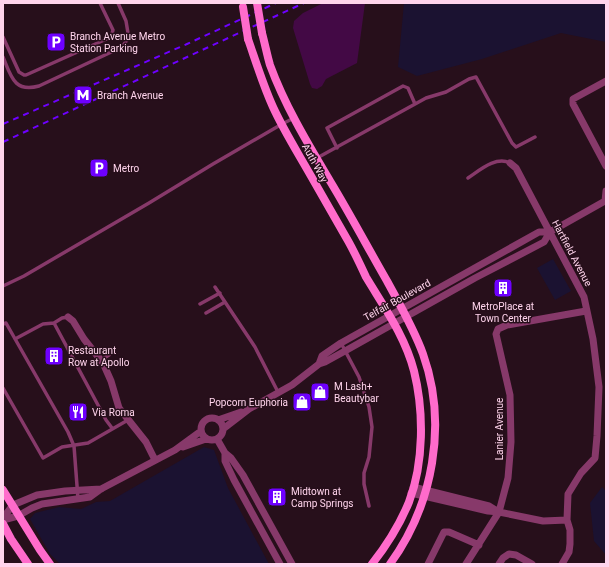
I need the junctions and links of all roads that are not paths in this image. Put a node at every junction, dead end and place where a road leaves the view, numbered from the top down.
1 (100, 3) edge
2 (118, 3) edge
3 (257, 3) edge
4 (242, 5) edge
5 (3, 37) edge
6 (3, 57) edge
7 (606, 81) edge
8 (416, 104) junction
9 (294, 118) junction
10 (282, 124) junction
11 (535, 136) dead end
12 (337, 148) junction
13 (316, 158) junction
14 (510, 163) joint
15 (606, 166) edge
16 (468, 178) dead end
17 (606, 191) edge
18 (606, 201) edge
19 (550, 232) junction
20 (491, 259) junction
21 (496, 267) junction
22 (3, 286) edge
23 (215, 287) dead end
24 (220, 294) junction
25 (225, 302) junction
26 (200, 304) dead end
27 (402, 308) junction
28 (586, 310) junction
29 (206, 313) dead end
30 (389, 315) junction
31 (68, 317) joint
32 (407, 319) junction
33 (54, 323) junction
34 (3, 324) edge
35 (395, 324) junction
36 (15, 339) junction
37 (341, 343) junction
38 (345, 351) junction
39 (109, 355) dead end
40 (102, 360) junction
41 (319, 364) junction
42 (3, 388) edge
43 (278, 392) junction
44 (249, 409) junction
45 (128, 420) junction
46 (218, 420) junction
47 (112, 428) junction
48 (223, 429) junction
49 (201, 431) junction
50 (206, 439) junction
51 (217, 439) junction
52 (74, 446) junction
53 (175, 450) junction
54 (225, 453) junction
55 (155, 460) junction
56 (101, 489) junction
57 (3, 490) edge
58 (77, 490) junction
59 (412, 490) junction
60 (425, 493) junction
61 (78, 499) junction
62 (12, 505) junction
63 (368, 506) dead end
64 (499, 512) junction
65 (18, 516) junction
66 (3, 519) edge
67 (567, 520) junction
68 (3, 524) edge
69 (479, 545) junction
70 (28, 564) edge
71 (50, 564) edge
72 (280, 564) edge
73 (292, 564) edge
74 (372, 564) edge
75 (390, 564) edge
76 (428, 564) edge
77 (466, 564) edge
78 (499, 564) edge
79 (532, 564) edge
80 (562, 564) edge

1 - 5 lane
2 - 6 lane
3 - 9 street, Auth Way, bridge
4 - 10 street, Auth Way, bridge
7 - 15 street
8 - 11 lane
8 - 12 lane
8 - 12 lane
9 - 10 lane
9 - 13 street, Auth Way
10 - 22 lane
10 - 30 street, Auth Way
12 - 13 lane
13 - 27 street, Auth Way
14 - 16 lane
14 - 19 street, Hartfield Avenue
17 - 18 street, Telfair Boulevard
18 - 19 street, Telfair Boulevard
19 - 20 street, Telfair Boulevard
19 - 21 street, Telfair Boulevard
19 - 28 street, Hartfield Avenue
20 - 21 street
20 - 27 street, Telfair Boulevard
21 - 32 street, Telfair Boulevard
23 - 24 lane
24 - 25 lane
24 - 26 lane
25 - 29 lane
25 - 43 lane
27 - 30 street, Telfair Boulevard
27 - 32 street, Auth Way
28 - 64 street, Lanier Avenue
28 - 67 street, Hartfield Avenue
30 - 35 street, Auth Way
30 - 37 street, Telfair Boulevard
31 - 33 lane
31 - 40 street
32 - 35 street, Telfair Boulevard
32 - 60 street, Auth Way
33 - 36 lane
33 - 47 lane
34 - 36 lane
35 - 38 street, Telfair Boulevard
35 - 59 street, Auth Way
36 - 52 lane
37 - 38 lane
37 - 41 street, Telfair Boulevard
38 - 41 street, Telfair Boulevard
38 - 63 lane
39 - 40 lane
40 - 45 street
41 - 43 street, Telfair Boulevard
42 - 52 lane
43 - 44 street, Telfair Boulevard
44 - 46 street, Telfair Boulevard
44 - 48 street, Telfair Boulevard
45 - 47 lane
45 - 55 street
46 - 48 street
46 - 49 street
47 - 52 lane
48 - 51 street
49 - 50 street
49 - 53 street
50 - 51 street
50 - 53 street
51 - 54 street
52 - 58 lane
53 - 55 street
54 - 72 street
54 - 73 street
55 - 56 street
56 - 58 street
56 - 61 street
57 - 62 street
58 - 61 lane
58 - 62 street
59 - 60 street
59 - 74 street, Auth Way
60 - 64 street
60 - 75 street, Auth Way
61 - 65 street
62 - 65 street
62 - 66 street
64 - 67 street
64 - 69 street, Lanier Avenue
65 - 66 street
65 - 71 street
67 - 80 street, Hartfield Avenue
68 - 70 street
69 - 76 street
69 - 77 street, Lanier Avenue
78 - 79 street

